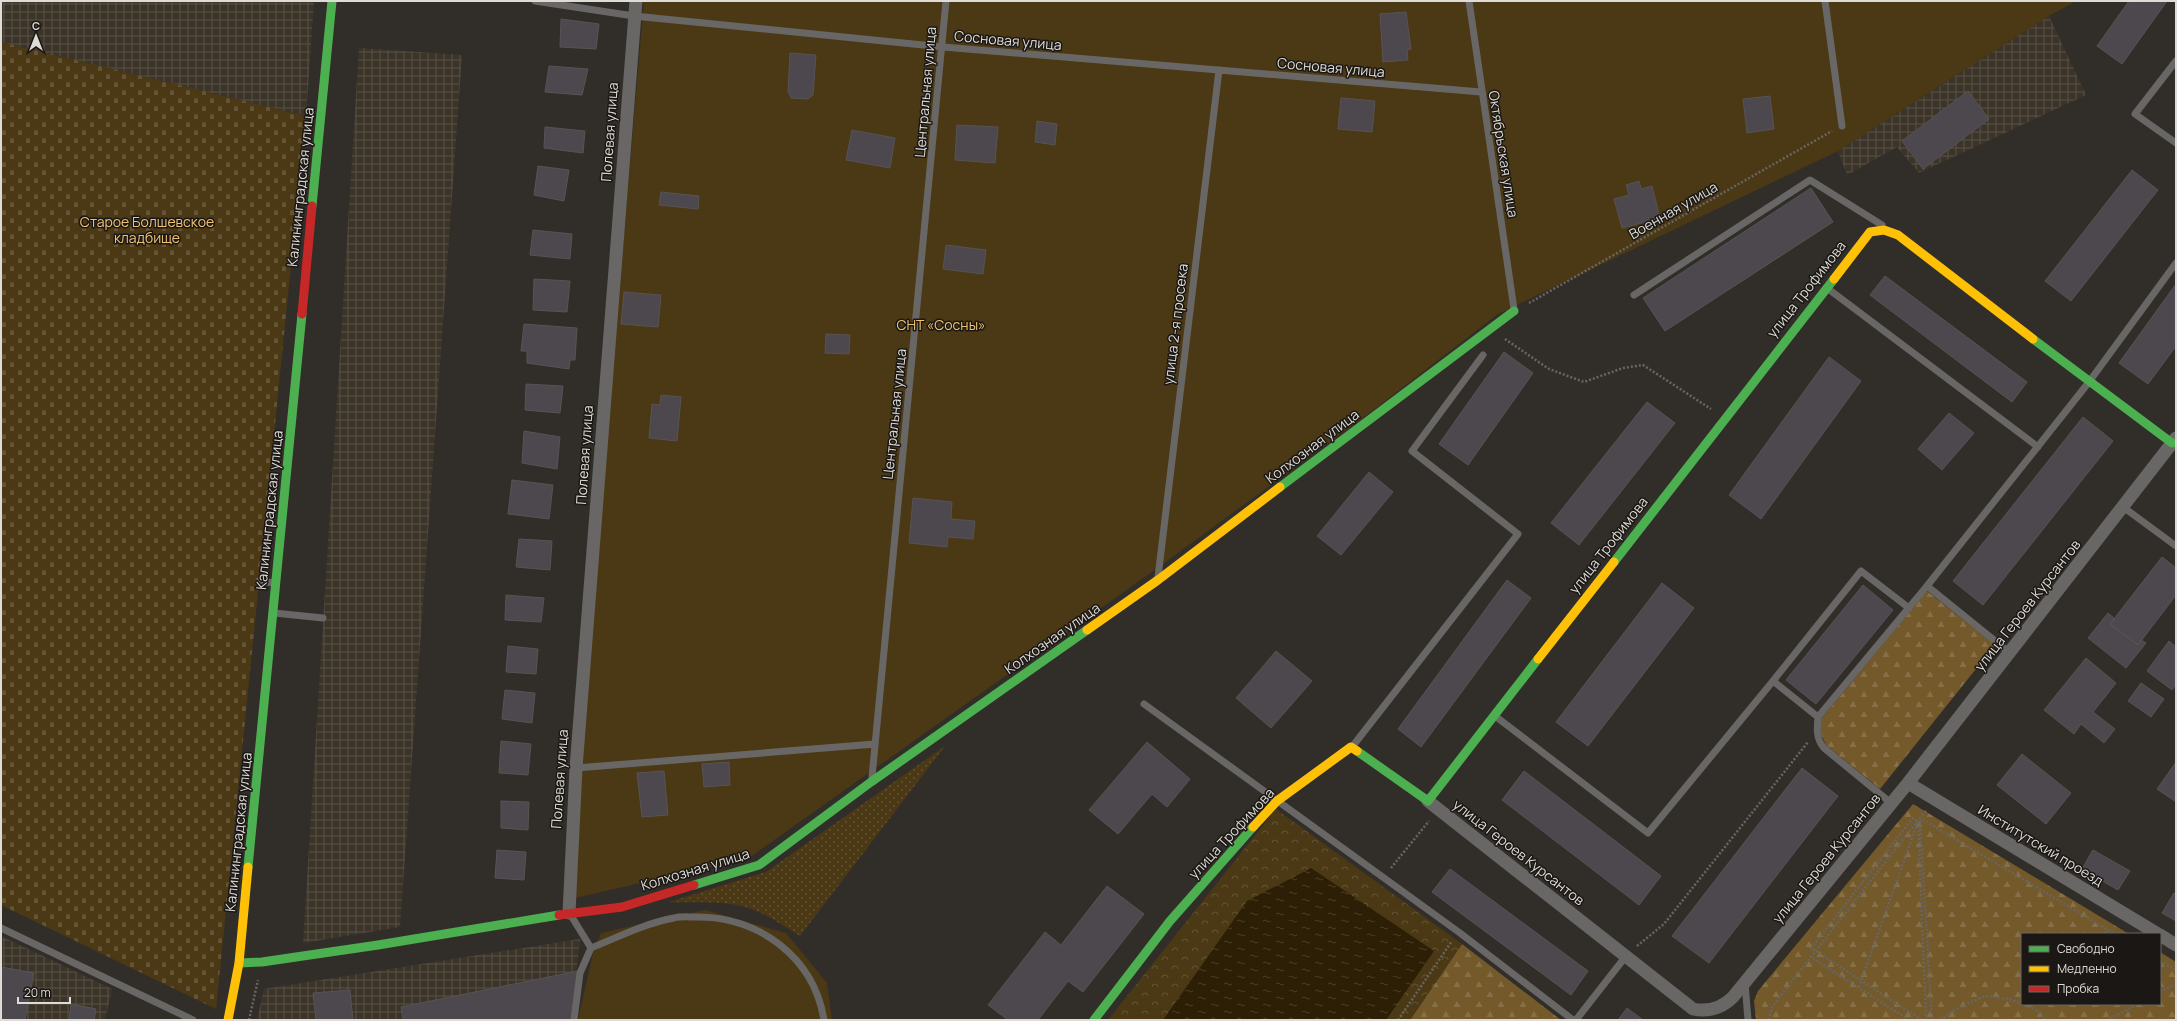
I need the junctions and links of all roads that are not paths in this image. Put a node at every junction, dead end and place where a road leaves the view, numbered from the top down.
1 (332, 1) edge
2 (535, 1) edge
3 (636, 1) edge
4 (946, 1) edge
5 (1469, 1) edge
6 (1825, 1) edge
7 (634, 16) junction
8 (943, 47) junction
9 (2176, 61) edge
10 (1218, 70) junction
11 (1481, 92) junction
12 (1842, 126) road end
13 (2176, 143) edge
14 (1889, 230) junction
15 (2176, 263) edge
16 (1826, 287) junction
17 (1634, 295) dead end
18 (1514, 312) joint
19 (1483, 355) road end
20 (2089, 382) junction
21 (2174, 441) edge
22 (2038, 447) junction
23 (2123, 507) junction
24 (2176, 546) edge
25 (1158, 580) junction
26 (259, 581) dead end
27 (276, 583) junction
28 (1927, 586) junction
29 (1908, 608) junction
30 (273, 613) junction
31 (323, 618) dead end
32 (2010, 653) junction
33 (1773, 681) junction
34 (1144, 704) dead end
35 (1494, 715) junction
36 (1818, 717) junction
37 (875, 744) junction
38 (1351, 747) junction
39 (576, 768) junction
40 (871, 782) junction
41 (1908, 783) junction
42 (1277, 800) junction
43 (1428, 800) junction
44 (1891, 803) junction
45 (569, 913) junction
46 (1, 928) edge
47 (2156, 933) edge
48 (2161, 936) edge
49 (2176, 945) edge
50 (591, 948) junction
51 (1626, 956) junction
52 (239, 963) junction
53 (1745, 983) junction
54 (193, 1020) edge
55 (228, 1020) edge
56 (574, 1020) edge
57 (824, 1020) edge
58 (1094, 1020) edge
59 (1573, 1020) edge
60 (1576, 1020) edge
61 (1748, 1020) edge

1 - 27 street, Калининградская улица
2 - 7 lane, Сосновая улица
3 - 7 street, Полевая улица
4 - 8 lane, Центральная улица
5 - 11 lane, Октябрьская улица
6 - 12 lane
7 - 8 lane, Сосновая улица
7 - 39 street, Полевая улица
8 - 10 lane, Сосновая улица
8 - 37 lane, Центральная улица
9 - 13 lane
10 - 11 lane, Сосновая улица
10 - 25 lane, улица 2-я просека
11 - 18 lane, Октябрьская улица
14 - 16 street, улица Трофимова
14 - 17 lane
14 - 20 street
15 - 20 lane
16 - 22 lane
16 - 35 street, улица Трофимова
18 - 25 street, Колхозная улица
19 - 38 lane
20 - 21 street
20 - 22 lane
21 - 23 street, улица Героев Курсантов
22 - 28 lane
23 - 24 lane
23 - 32 street, улица Героев Курсантов
25 - 40 street, Колхозная улица
26 - 27 lane
27 - 30 street, Калининградская улица
28 - 29 lane
28 - 32 lane
29 - 33 lane
29 - 36 lane
30 - 31 lane
30 - 52 street, Калининградская улица
32 - 41 street, улица Героев Курсантов
33 - 35 lane
33 - 36 lane
34 - 42 lane
35 - 43 street, улица Трофимова
36 - 44 lane
37 - 39 lane
37 - 40 lane, Центральная улица
38 - 42 street, улица Трофимова
38 - 43 street
39 - 45 street, Полевая улица
40 - 45 street, Колхозная улица
41 - 44 street, улица Героев Курсантов
41 - 47 street, Институтский проезд
42 - 58 street, улица Трофимова
42 - 59 lane
43 - 51 street, улица Героев Курсантов
44 - 53 street, улица Героев Курсантов
45 - 50 lane
45 - 52 street, Колхозная улица
46 - 54 lane
48 - 49 street, Институтский проезд
50 - 56 lane
50 - 57 lane
51 - 53 street, улица Героев Курсантов
51 - 60 lane
52 - 55 street, Калининградская улица
53 - 61 lane

